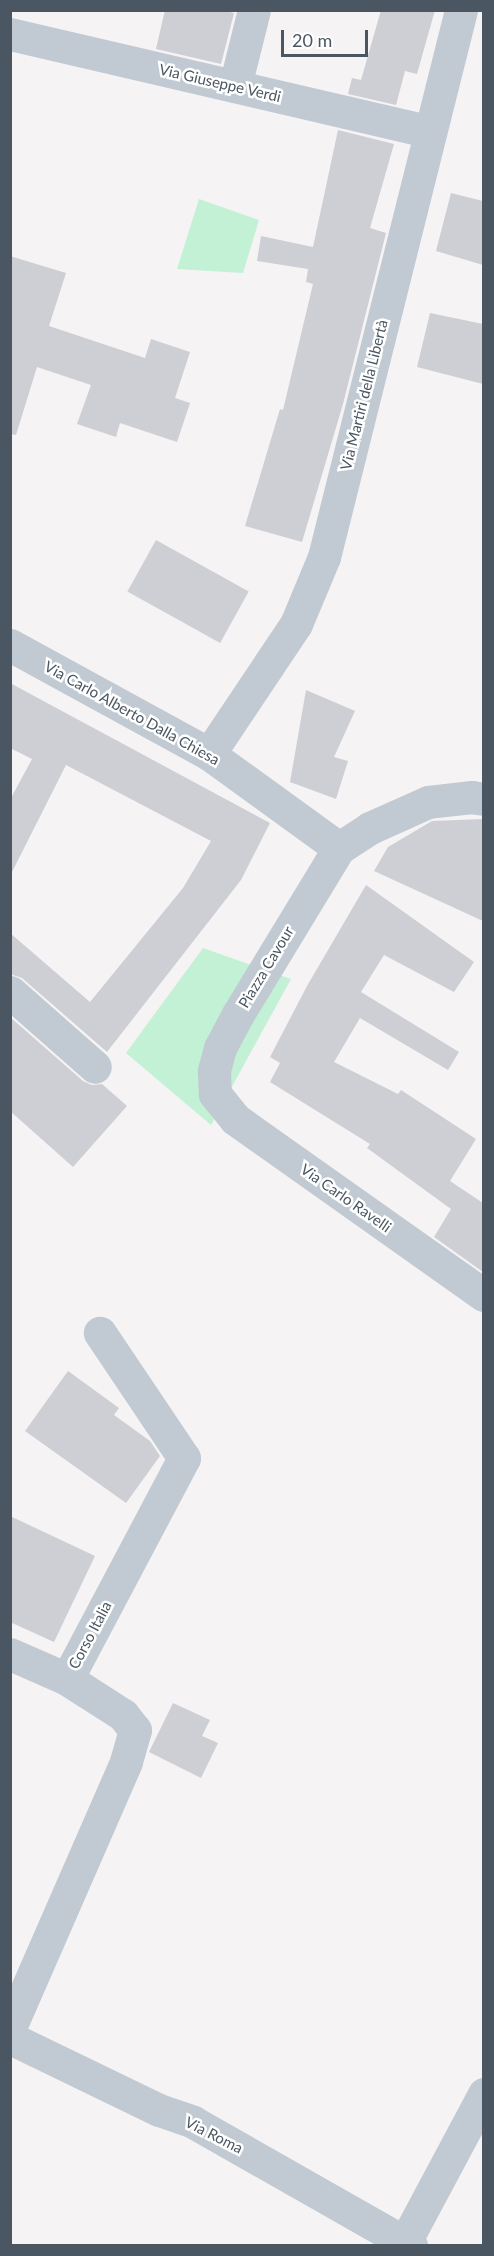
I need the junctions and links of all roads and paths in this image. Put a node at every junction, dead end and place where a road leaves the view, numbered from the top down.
1 (254, 10) edge
2 (460, 10) edge
3 (10, 34) edge
4 (235, 86) junction
5 (430, 132) junction
6 (10, 645) edge
7 (209, 754) junction
8 (483, 799) edge
9 (339, 848) junction
10 (10, 992) edge
11 (95, 1067) dead end
12 (190, 1074) dead end
13 (211, 1103) junction
14 (483, 1295) edge
15 (100, 1333) dead end
16 (10, 1654) edge
17 (67, 1679) junction
18 (10, 2027) edge
19 (10, 2038) edge
20 (483, 2094) edge
21 (408, 2243) edge

1 - 4 street
2 - 5 street, Via Martiri della Libertà
3 - 4 street, Via Giuseppe Verdi
4 - 5 street, Via Giuseppe Verdi
5 - 7 street, Via Martiri della Libertà
6 - 7 street, Via Carlo Alberto Dalla Chiesa
7 - 9 street, Via Carlo Alberto Dalla Chiesa
8 - 9 street
9 - 13 street, Piazza Cavour
10 - 11 street
12 - 13 street, Via Carlo Ravelli
13 - 14 street, Via Carlo Ravelli
15 - 17 street, Corso Italia
16 - 17 street
17 - 18 street, Corso Italia
19 - 21 street, Via Roma
20 - 21 street

